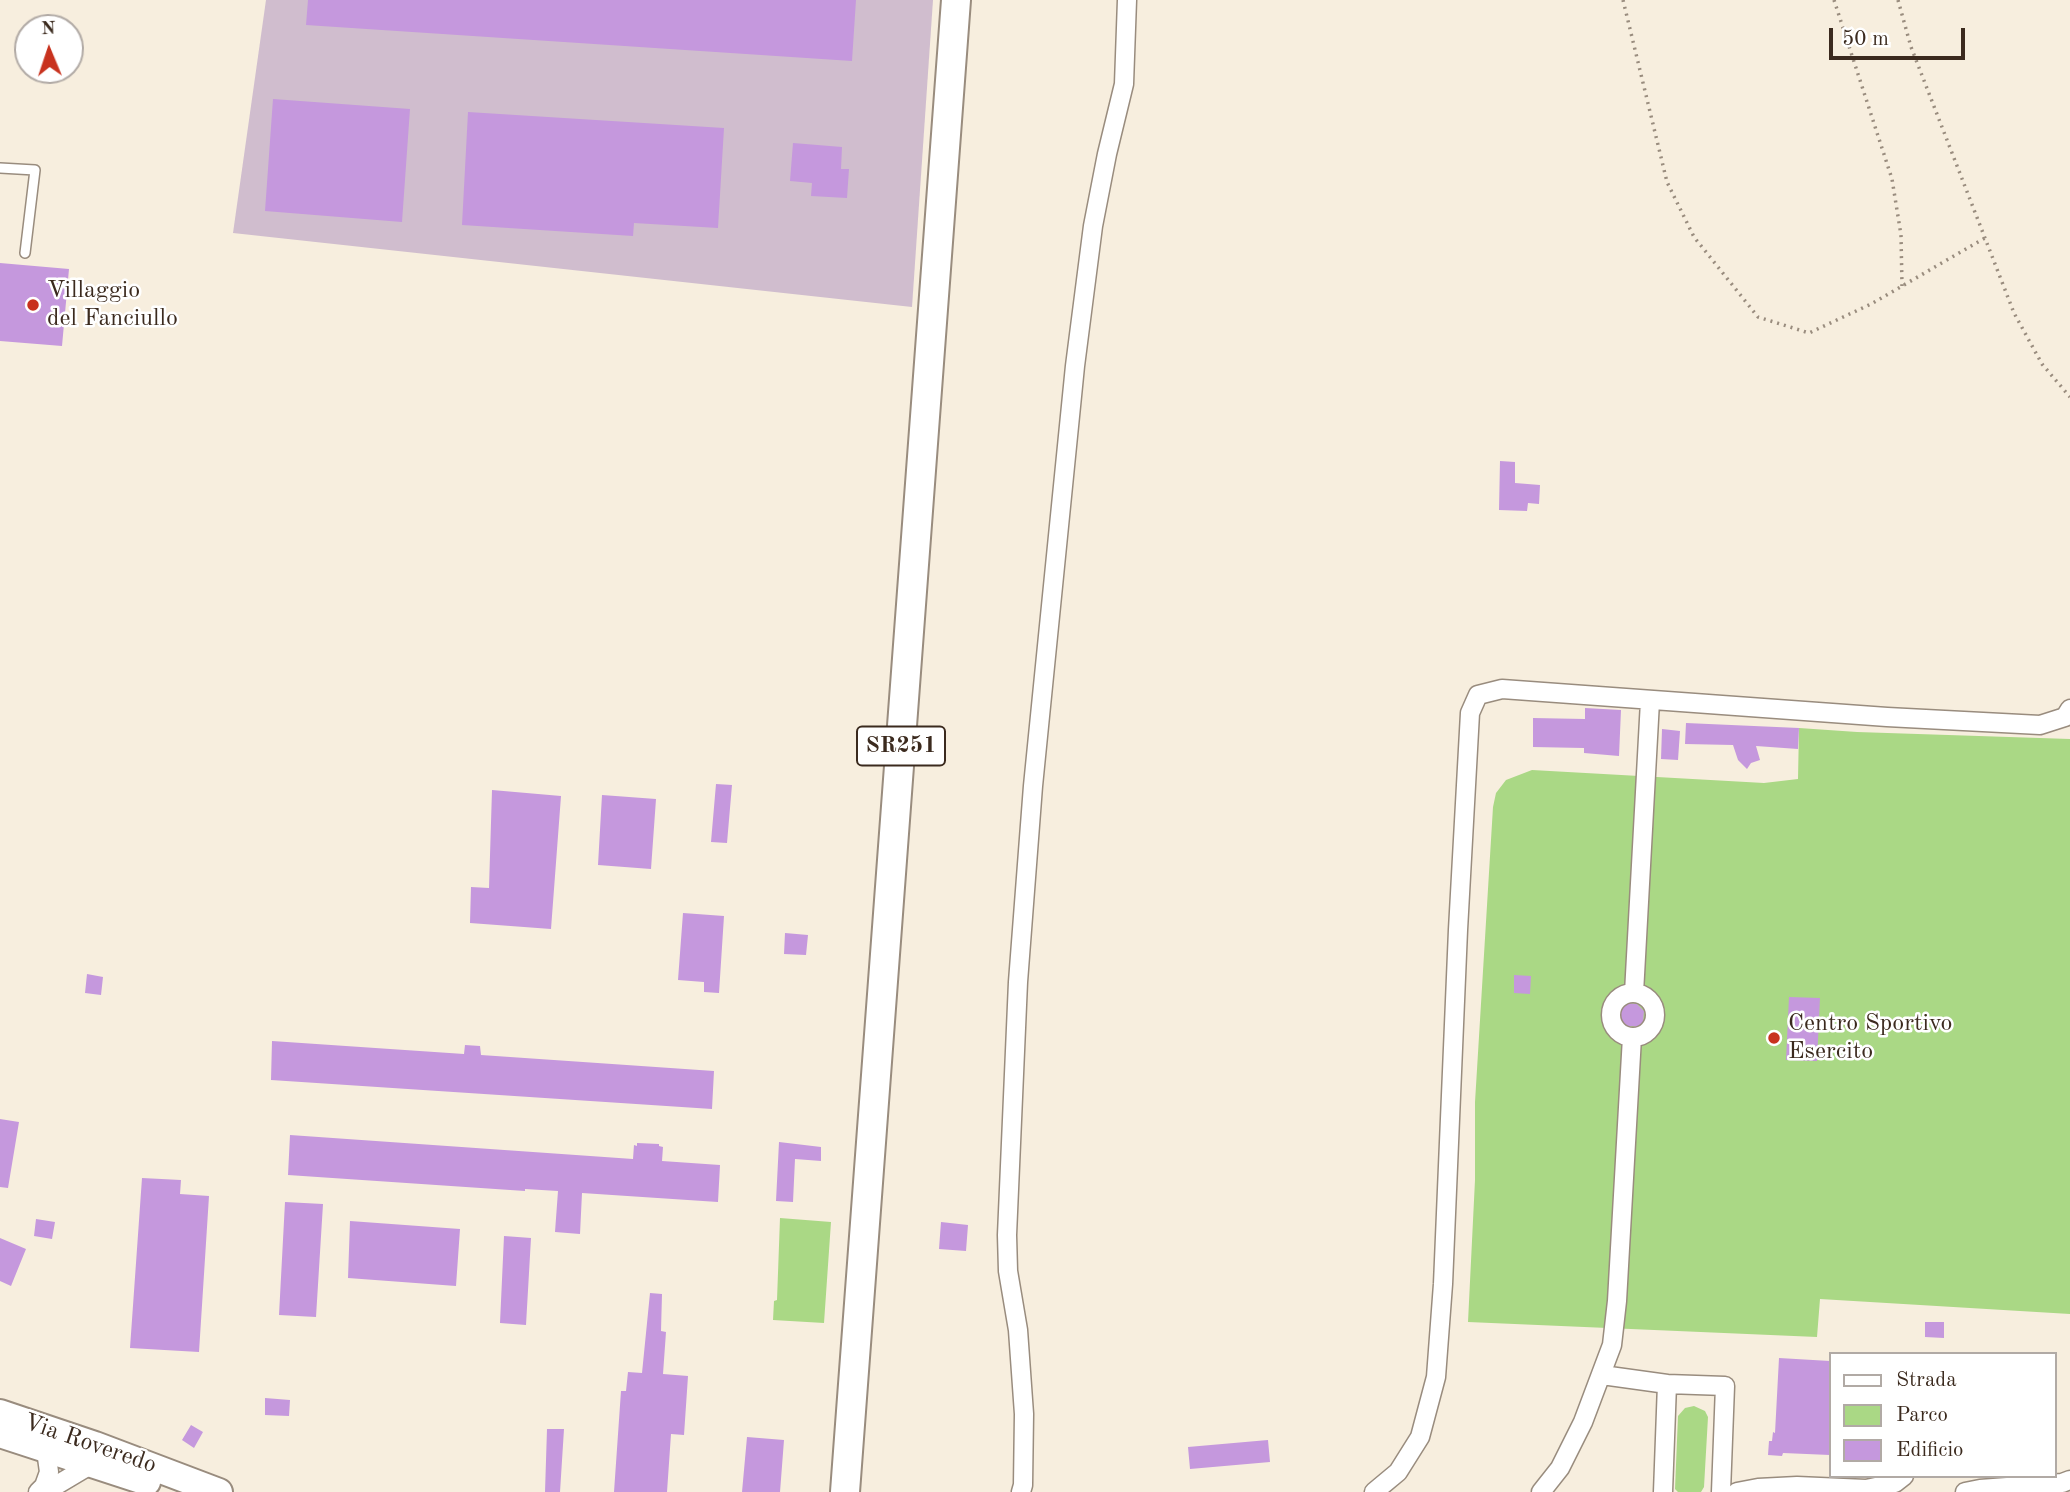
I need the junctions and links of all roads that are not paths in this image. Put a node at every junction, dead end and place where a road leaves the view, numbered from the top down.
1 (957, 0) edge
2 (1127, 0) edge
3 (0, 168) edge
4 (25, 253) dead end
5 (1650, 701) junction
6 (2070, 709) edge
7 (1634, 993) junction
8 (1632, 1037) junction
9 (1602, 1375) junction
10 (1667, 1384) junction
11 (0, 1413) edge
12 (0, 1424) edge
13 (0, 1434) edge
14 (46, 1449) junction
15 (92, 1464) junction
16 (1901, 1478) edge
17 (2070, 1480) edge
18 (1024, 1490) edge
19 (38, 1492) edge
20 (45, 1492) edge
21 (179, 1492) edge
22 (219, 1492) edge
23 (845, 1492) edge
24 (1374, 1492) edge
25 (1541, 1492) edge
26 (1663, 1492) edge
27 (1721, 1492) edge
28 (1737, 1492) edge
29 (1965, 1492) edge

1 - 23 main road, SR251
2 - 18 street
3 - 4 lane
5 - 6 street
5 - 7 street
5 - 24 street
7 - 8 street
7 - 8 street
8 - 9 street
9 - 10 street
9 - 25 street
10 - 26 street
10 - 27 street
11 - 22 main road, Via Roveredo
12 - 14 street
13 - 14 main road, Via Roveredo
14 - 15 main road, Via Roveredo
14 - 19 street
15 - 20 street
15 - 21 main road, Via Roveredo
16 - 28 street
17 - 29 street

